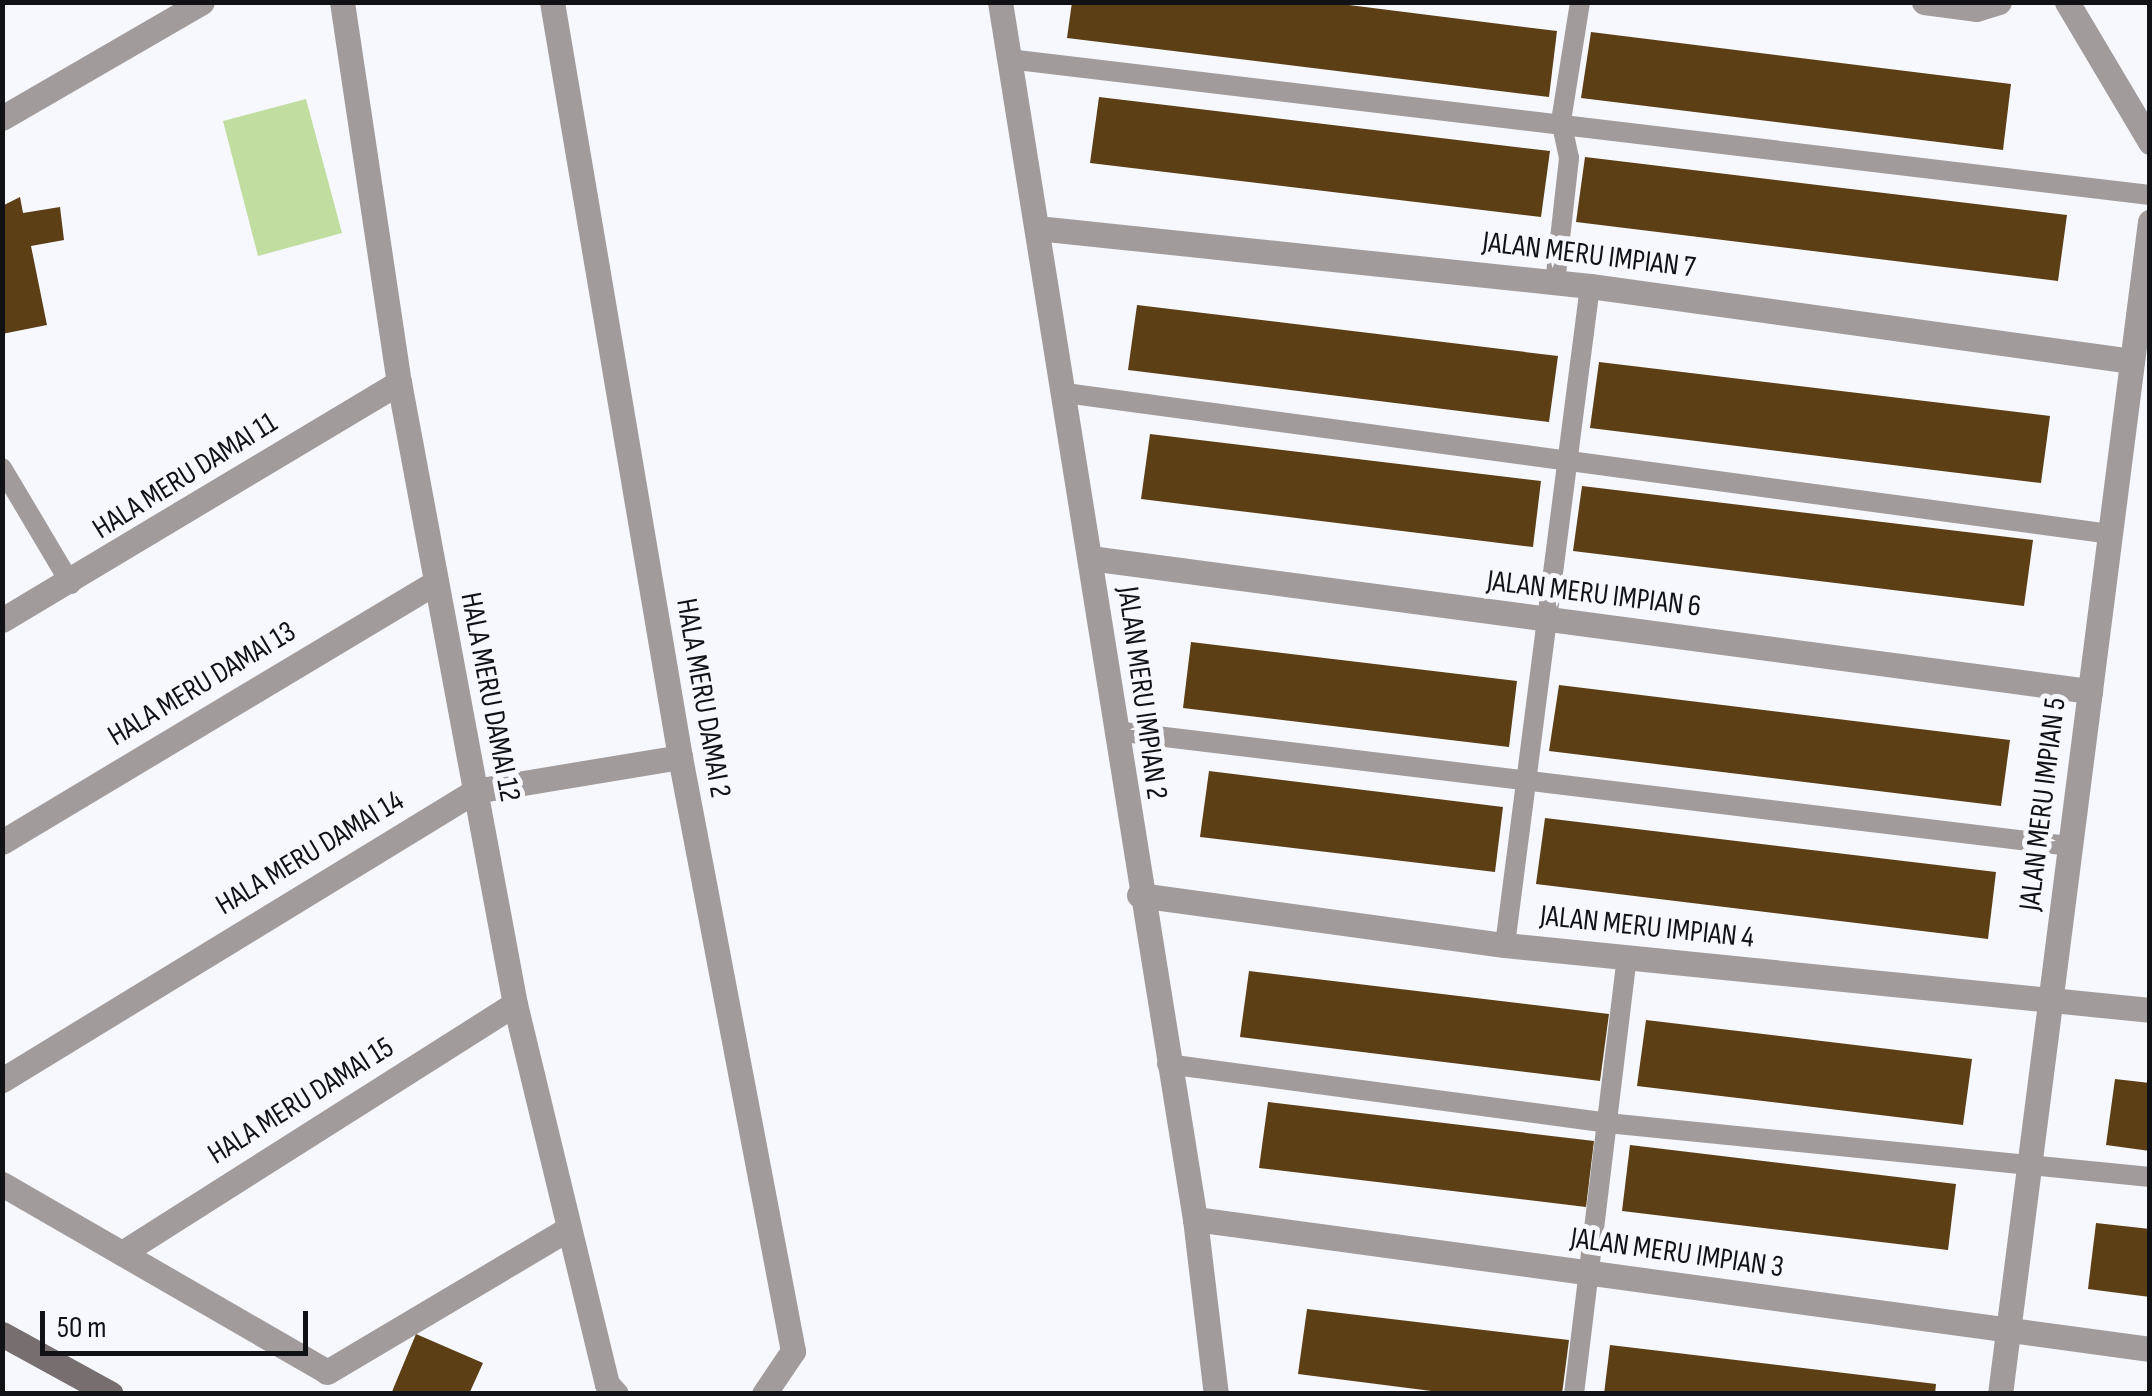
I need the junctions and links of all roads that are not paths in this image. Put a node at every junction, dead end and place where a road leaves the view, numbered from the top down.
1 (202, 2) edge
2 (342, 2) edge
3 (552, 2) edge
4 (1000, 2) edge
5 (1580, 2) edge
6 (1924, 2) edge
7 (2000, 2) edge
8 (2067, 2) edge
9 (1009, 59) junction
10 (2, 118) edge
11 (1561, 121) junction
12 (2150, 142) edge
13 (2150, 195) edge
14 (2150, 222) edge
15 (1036, 228) junction
16 (1555, 283) junction
17 (1590, 286) junction
18 (2132, 360) junction
19 (398, 382) junction
20 (1065, 392) junction
21 (1572, 461) junction
22 (2, 468) edge
23 (2110, 534) junction
24 (1090, 558) junction
25 (436, 582) junction
26 (72, 584) junction
27 (2, 620) edge
28 (1548, 621) junction
29 (2090, 691) junction
30 (1115, 731) junction
31 (680, 757) junction
32 (1526, 778) junction
33 (475, 790) junction
34 (2, 842) edge
35 (2070, 846) junction
36 (1139, 896) junction
37 (1505, 945) junction
38 (1627, 959) junction
39 (2051, 998) junction
40 (515, 1004) junction
41 (2150, 1010) edge
42 (1167, 1064) junction
43 (2, 1080) edge
44 (1607, 1123) junction
45 (2030, 1162) junction
46 (2150, 1177) edge
47 (2, 1184) edge
48 (1195, 1219) junction
49 (568, 1229) junction
50 (122, 1253) junction
51 (1589, 1274) junction
52 (2008, 1332) junction
53 (2, 1334) edge
54 (2150, 1349) edge
55 (111, 1394) edge
56 (616, 1394) edge
57 (764, 1394) edge
58 (1216, 1394) edge
59 (1574, 1394) edge
60 (2000, 1394) edge

1 - 10 street
2 - 19 street, HALA MERU DAMAI 12
3 - 31 street, HALA MERU DAMAI 2
4 - 9 street, JALAN MERU IMPIAN 2
5 - 11 lane
6 - 7 street
8 - 12 street
9 - 11 lane
9 - 15 street, JALAN MERU IMPIAN 2
11 - 13 lane
11 - 16 lane
14 - 18 street, JALAN MERU IMPIAN 5
15 - 16 street, JALAN MERU IMPIAN 7
15 - 20 street, JALAN MERU IMPIAN 2
16 - 17 street, JALAN MERU IMPIAN 7
17 - 18 street, JALAN MERU IMPIAN 7
17 - 21 lane
18 - 23 street, JALAN MERU IMPIAN 5
19 - 25 street, HALA MERU DAMAI 12
19 - 26 street, HALA MERU DAMAI 11
20 - 21 lane
20 - 24 street, JALAN MERU IMPIAN 2
21 - 23 lane
21 - 28 lane
22 - 26 lane
23 - 29 street, JALAN MERU IMPIAN 5
24 - 28 street, JALAN MERU IMPIAN 6
24 - 30 street, JALAN MERU IMPIAN 2
25 - 33 street, HALA MERU DAMAI 12
25 - 34 street, HALA MERU DAMAI 13
26 - 27 street, HALA MERU DAMAI 11
28 - 29 street, JALAN MERU IMPIAN 6
28 - 32 lane
29 - 35 street, JALAN MERU IMPIAN 5
30 - 32 lane
30 - 36 street, JALAN MERU IMPIAN 2
31 - 33 street, HALA MERU DAMAI 14
31 - 57 street, HALA MERU DAMAI 2
32 - 35 lane
32 - 37 lane
33 - 40 street, HALA MERU DAMAI 12
33 - 43 street, HALA MERU DAMAI 14
35 - 39 street, JALAN MERU IMPIAN 5
36 - 37 street, JALAN MERU IMPIAN 4
36 - 42 street, JALAN MERU IMPIAN 2
37 - 38 street, JALAN MERU IMPIAN 4
38 - 39 street, JALAN MERU IMPIAN 4
38 - 44 lane
39 - 41 street, JALAN MERU IMPIAN 4
39 - 45 street, JALAN MERU IMPIAN 5
40 - 49 street, HALA MERU DAMAI 12
40 - 50 street, HALA MERU DAMAI 15
42 - 44 lane
42 - 48 street, JALAN MERU IMPIAN 2
44 - 45 lane
44 - 51 lane
45 - 46 lane
45 - 52 street, JALAN MERU IMPIAN 5
47 - 50 street
48 - 51 street, JALAN MERU IMPIAN 3
48 - 58 street, JALAN MERU IMPIAN 2
49 - 50 street
49 - 56 street, HALA MERU DAMAI 12
51 - 52 street, JALAN MERU IMPIAN 3
51 - 59 lane
52 - 54 street, JALAN MERU IMPIAN 3
52 - 60 street, JALAN MERU IMPIAN 5
53 - 55 main road

